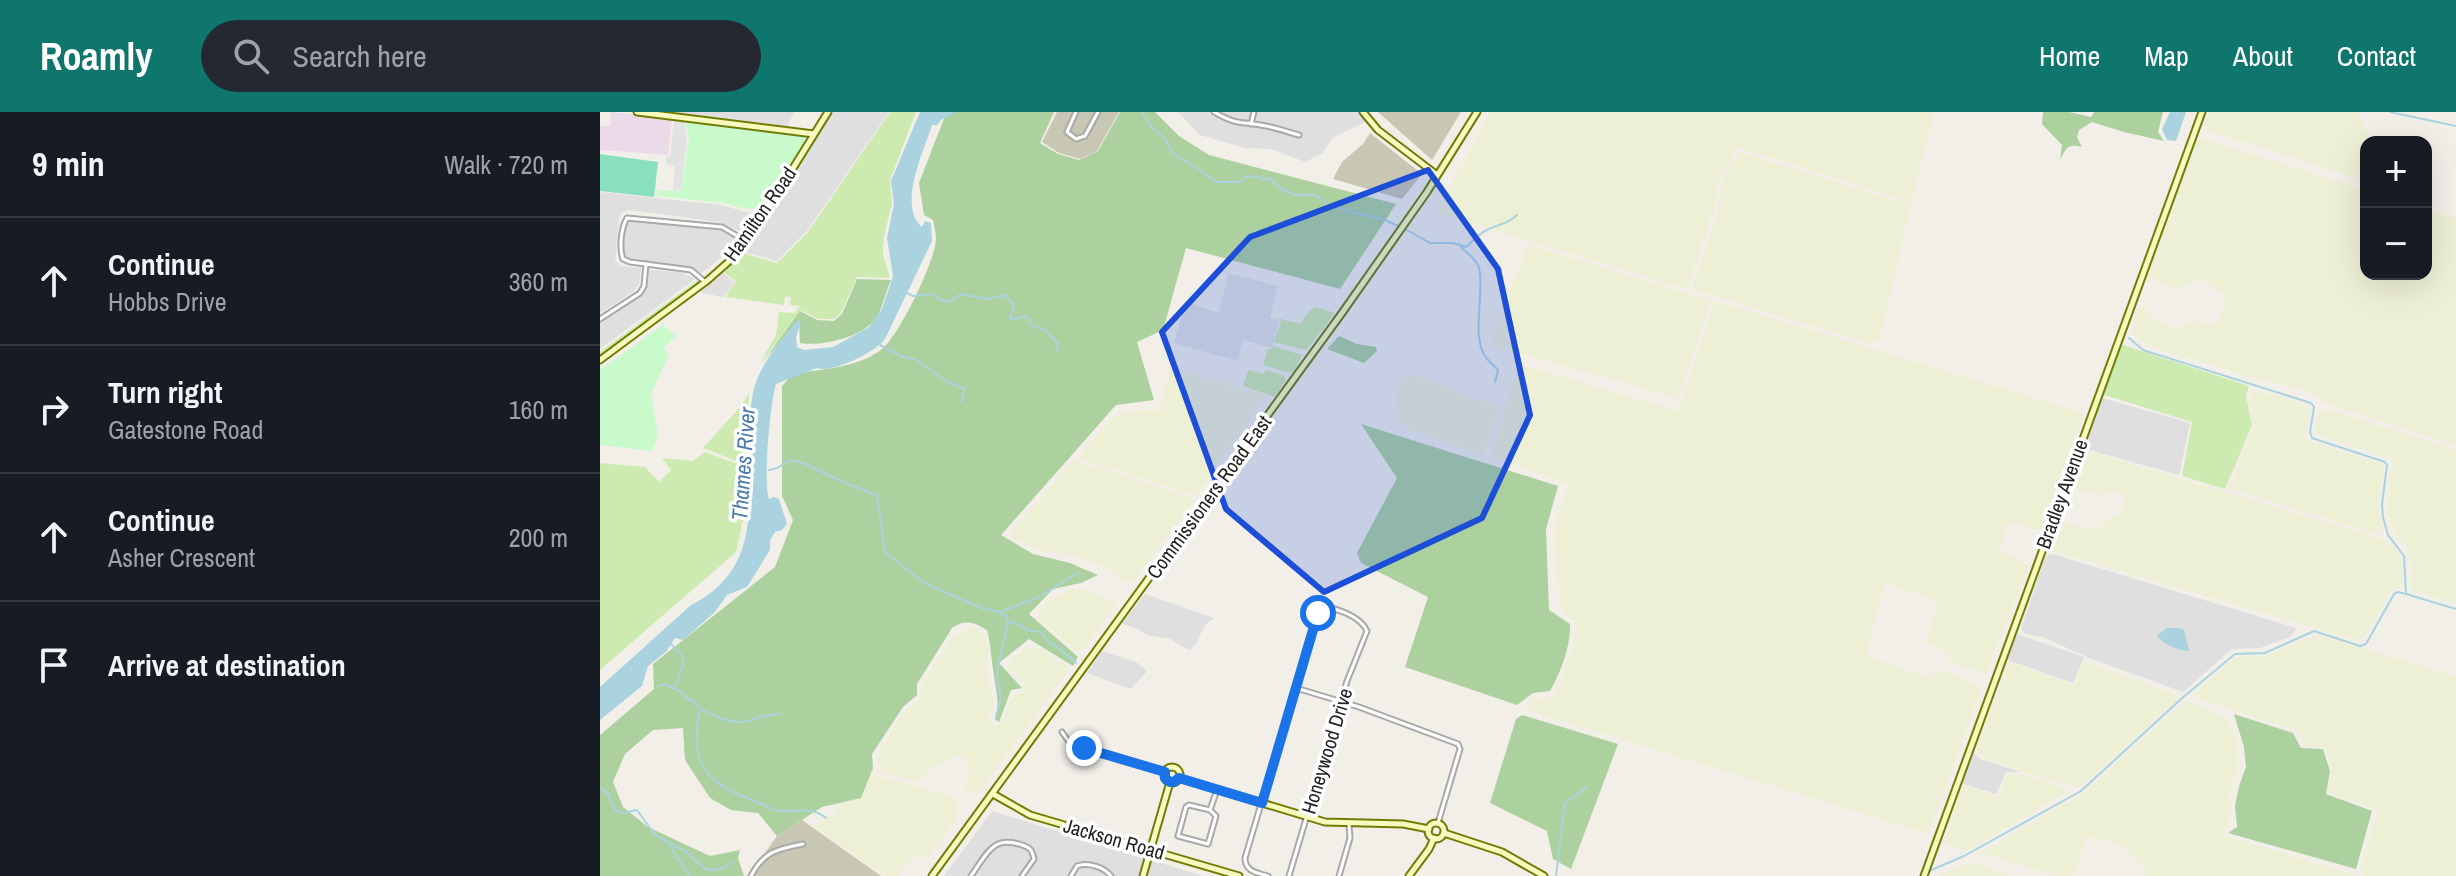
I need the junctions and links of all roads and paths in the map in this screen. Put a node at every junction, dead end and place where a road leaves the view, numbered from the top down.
1 (637, 112) edge
2 (828, 112) edge
3 (1076, 112) edge
4 (1098, 112) edge
5 (1214, 112) edge
6 (1254, 112) edge
7 (1363, 112) edge
8 (1477, 112) edge
9 (2202, 112) edge
10 (1251, 125) junction
11 (814, 134) junction
12 (1299, 135) dead end
13 (1437, 175) junction
14 (746, 241) junction
15 (646, 264) junction
16 (705, 282) junction
17 (600, 319) edge
18 (600, 360) edge
19 (1296, 688) junction
20 (1341, 701) junction
21 (1062, 732) dead end
22 (1165, 772) junction
23 (1179, 778) junction
24 (1170, 782) junction
25 (1217, 790) junction
26 (993, 794) junction
27 (1262, 803) junction
28 (1210, 810) junction
29 (1307, 816) junction
30 (1438, 823) junction
31 (1349, 824) junction
32 (1429, 829) junction
33 (1444, 833) junction
34 (1434, 838) junction
35 (803, 844) dead end
36 (1151, 849) junction
37 (751, 876) edge
38 (932, 876) edge
39 (971, 876) edge
40 (1022, 876) edge
41 (1071, 876) edge
42 (1111, 876) edge
43 (1143, 876) edge
44 (1239, 876) edge
45 (1268, 876) edge
46 (1289, 876) edge
47 (1339, 876) edge
48 (1409, 876) edge
49 (1544, 876) edge
50 (1924, 876) edge

1 - 11 main road
2 - 11 main road, Hamilton Road
3 - 4 street
5 - 10 street
6 - 10 street
7 - 13 main road
8 - 13 main road, Commissioners Road East
9 - 50 main road, Bradley Avenue
10 - 12 street
11 - 14 main road, Hamilton Road
13 - 26 main road, Commissioners Road East
14 - 15 street
14 - 16 main road, Hamilton Road
15 - 16 street
15 - 17 street
16 - 18 main road, Hamilton Road
19 - 20 street
19 - 20 street, Honeywood Drive
19 - 27 street
20 - 29 street, Honeywood Drive
20 - 30 street
21 - 22 street
22 - 23 main road
22 - 24 main road
23 - 24 main road
23 - 25 main road
24 - 36 main road
25 - 27 main road
25 - 28 street
26 - 36 main road, Jackson Road
26 - 38 main road, Commissioners Road East
27 - 29 main road
27 - 45 street
28 - 28 street
29 - 31 main road
29 - 46 street, Honeywood Drive
30 - 32 main road
30 - 33 main road
31 - 32 main road
31 - 47 street
32 - 34 main road
33 - 34 main road
33 - 49 main road
34 - 48 main road
35 - 37 street
36 - 43 main road
36 - 44 main road, Jackson Road
39 - 40 street
41 - 42 street

